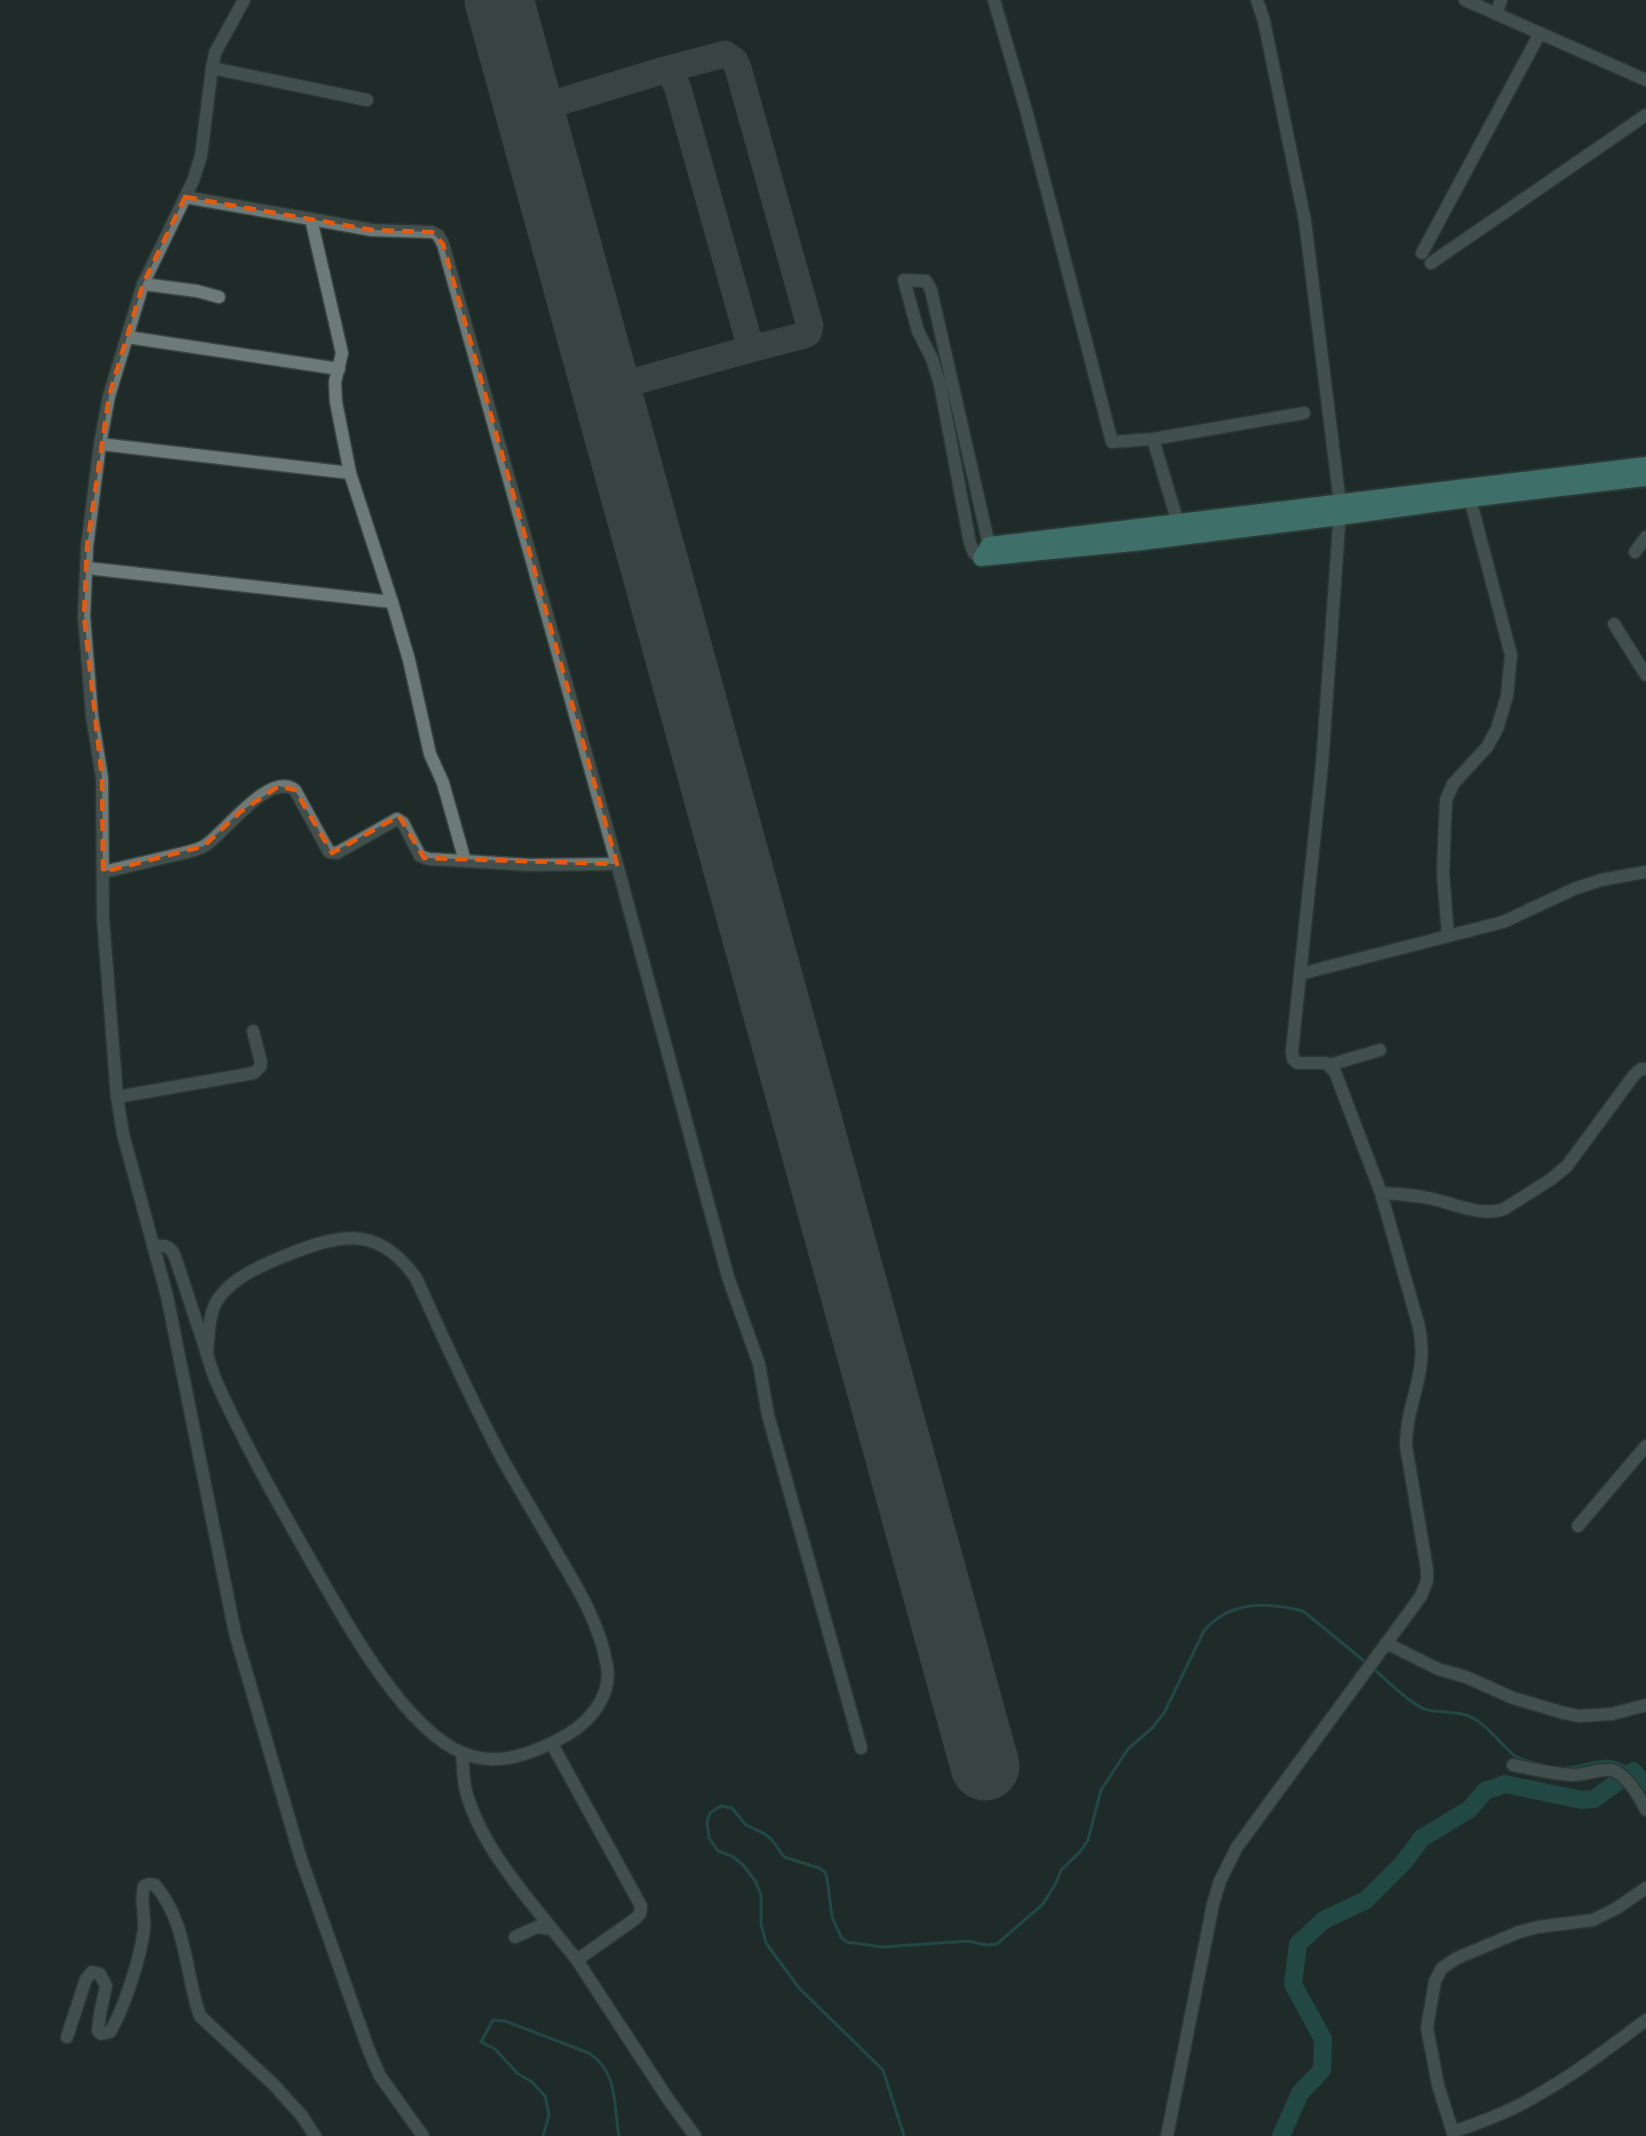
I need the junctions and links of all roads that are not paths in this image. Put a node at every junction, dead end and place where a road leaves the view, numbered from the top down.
1 (244, 0) edge
2 (994, 0) edge
3 (1257, 0) edge
4 (1465, 0) edge
5 (1501, 0) edge
6 (1496, 14) junction
7 (1540, 33) junction
8 (212, 68) junction
9 (1646, 80) edge
10 (367, 100) dead end
11 (1646, 115) edge
12 (185, 197) junction
13 (311, 219) junction
14 (1422, 253) dead end
15 (1431, 263) dead end
16 (143, 284) junction
17 (219, 297) dead end
18 (127, 338) junction
19 (339, 369) junction
20 (1304, 413) dead end
21 (1153, 439) junction
22 (100, 444) junction
23 (1646, 465) edge
24 (350, 473) junction
25 (1646, 478) edge
26 (1468, 493) junction
27 (1340, 510) junction
28 (1252, 521) junction
29 (1178, 523) junction
30 (1646, 537) edge
31 (985, 551) junction
32 (1635, 552) dead end
33 (87, 568) junction
34 (392, 602) junction
35 (1614, 624) dead end
36 (1646, 675) edge
37 (465, 861) junction
38 (617, 864) junction
39 (103, 872) junction
40 (1646, 872) edge
41 (1448, 936) junction
42 (1300, 974) junction
43 (253, 1031) dead end
44 (1380, 1050) dead end
45 (1329, 1065) junction
46 (1646, 1069) edge
47 (117, 1097) junction
48 (1381, 1193) junction
49 (153, 1246) junction
50 (207, 1353) junction
51 (1646, 1446) edge
52 (1578, 1526) dead end
53 (1386, 1642) junction
54 (1646, 1705) edge
55 (552, 1744) junction
56 (861, 1748) dead end
57 (462, 1753) junction
58 (1513, 1765) dead end
59 (1646, 1810) edge
60 (1646, 1888) edge
61 (552, 1929) junction
62 (515, 1937) dead end
63 (577, 1960) junction
64 (1646, 2020) edge
65 (67, 2037) dead end
66 (1454, 2134) edge
67 (315, 2136) edge
68 (423, 2136) edge
69 (695, 2136) edge
70 (1167, 2136) edge

1 - 8 street
2 - 21 street
3 - 27 street
4 - 6 street
5 - 6 street
6 - 7 street
7 - 9 street
7 - 14 street
8 - 10 street
8 - 12 street
11 - 15 street
12 - 13 street
12 - 16 street
13 - 19 street
13 - 38 street
16 - 17 street
16 - 18 street
18 - 19 street
18 - 22 street
19 - 24 street
20 - 21 street
21 - 29 street
22 - 24 street
22 - 33 street
23 - 26 highway
24 - 34 street
25 - 26 highway
26 - 27 highway
26 - 41 street
27 - 28 highway
27 - 42 street
28 - 29 highway
28 - 31 highway
29 - 31 highway
30 - 32 street
31 - 31 street
33 - 34 street
33 - 39 street
34 - 37 street
35 - 36 street
37 - 38 street
37 - 39 street
38 - 56 street
39 - 47 street
40 - 41 street
41 - 42 street
42 - 45 street
43 - 47 street
44 - 45 street
45 - 48 street
46 - 48 street
47 - 49 street
48 - 53 street
49 - 50 street
49 - 68 street
50 - 55 street
50 - 57 street
51 - 52 street
53 - 54 street
53 - 70 street
55 - 57 street
55 - 63 street
57 - 61 street
58 - 59 street
60 - 66 street
61 - 62 street
61 - 63 street
63 - 69 street
64 - 66 street
65 - 67 street

